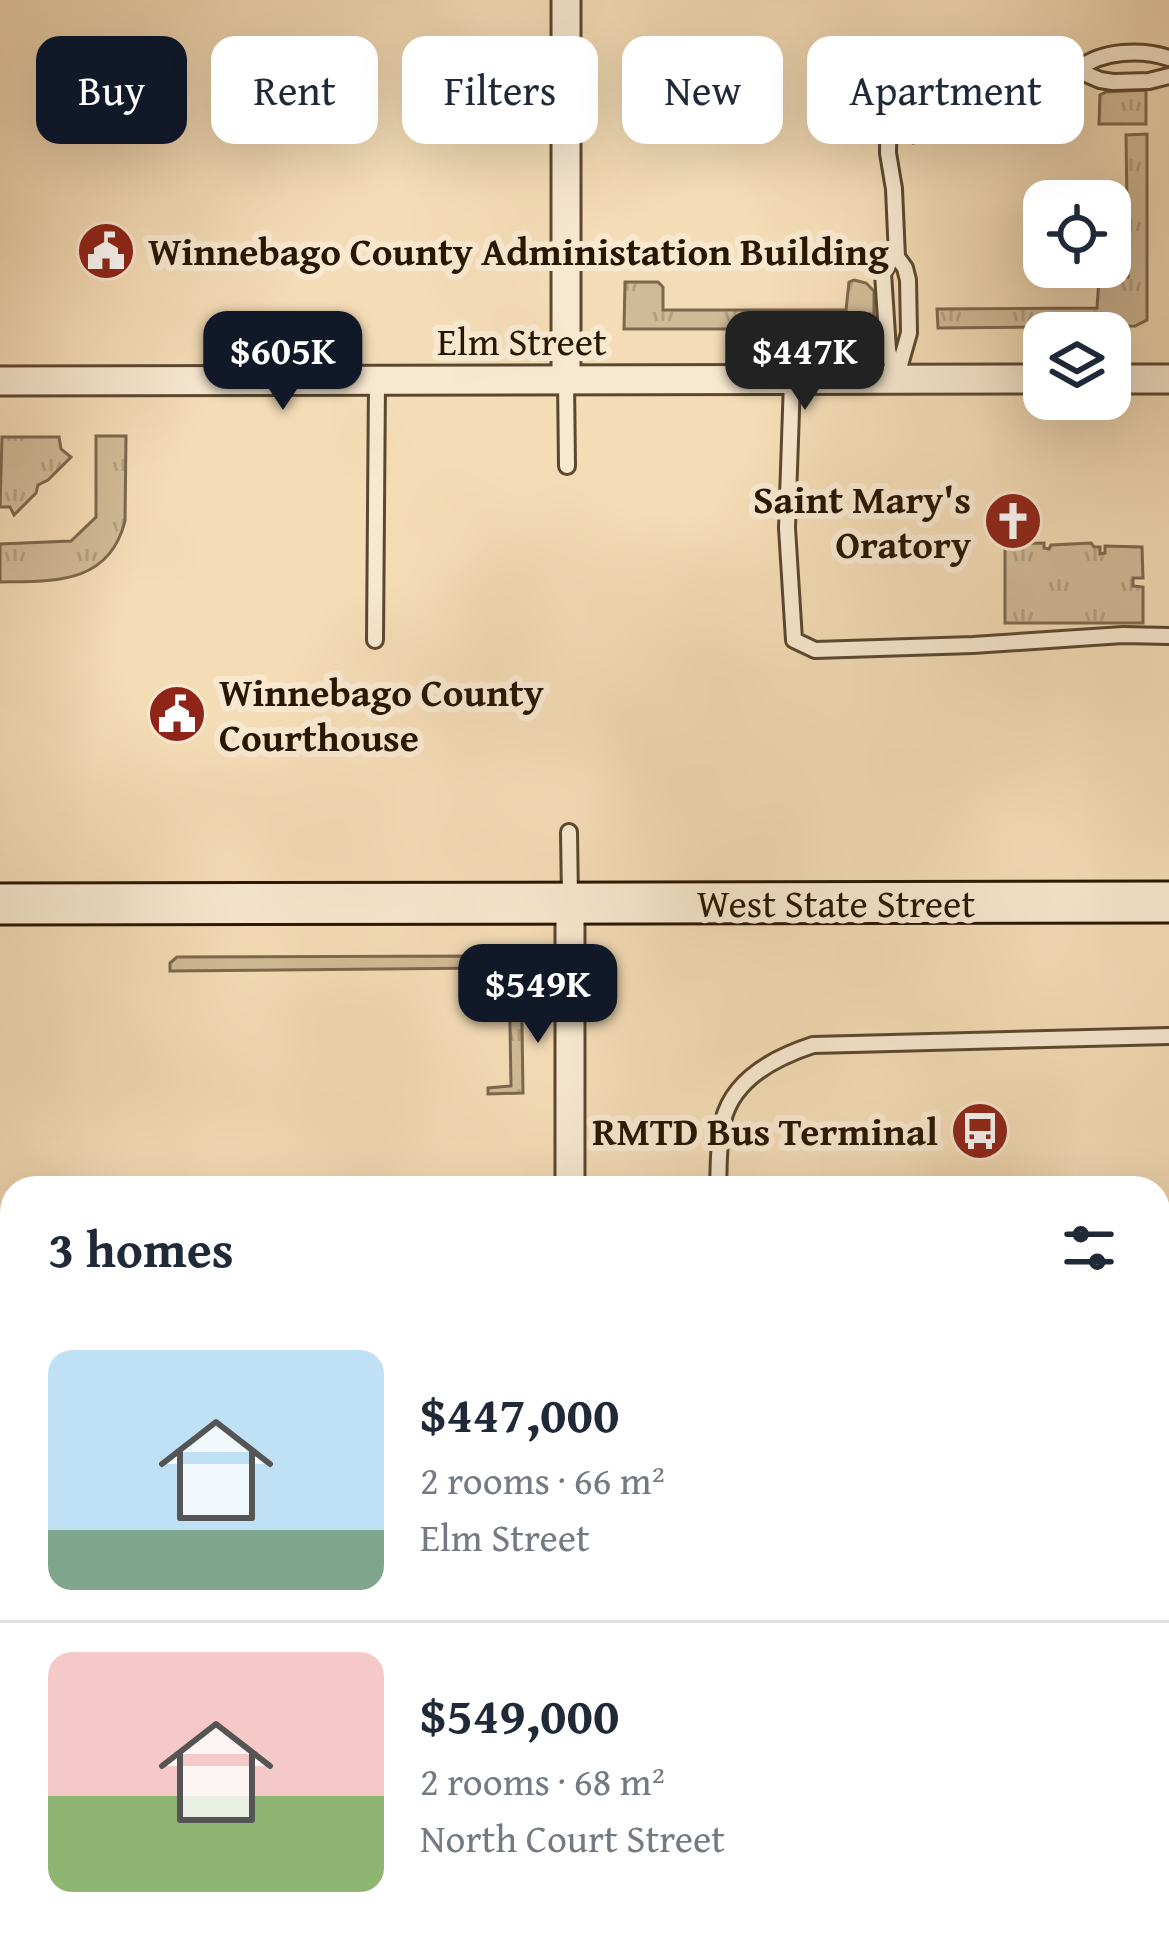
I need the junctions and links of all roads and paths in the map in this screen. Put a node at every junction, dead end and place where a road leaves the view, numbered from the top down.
1 (566, 0) edge
2 (1169, 58) edge
3 (1084, 66) edge
4 (1084, 72) edge
5 (1169, 76) edge
6 (888, 144) edge
7 (897, 256) junction
8 (1023, 379) edge
9 (1131, 379) edge
10 (1169, 379) edge
11 (566, 380) junction
12 (896, 380) junction
13 (0, 381) edge
14 (376, 381) junction
15 (792, 382) junction
16 (567, 466) dead end
17 (1169, 636) edge
18 (375, 640) dead end
19 (569, 832) dead end
20 (1169, 902) edge
21 (0, 904) edge
22 (570, 904) junction
23 (1169, 1036) edge
24 (570, 1176) edge
25 (719, 1176) edge

1 - 11 street
2 - 3 lane
4 - 5 lane
6 - 7 lane
7 - 12 lane
7 - 12 lane
8 - 12 street, Elm Street
9 - 10 street
11 - 14 street, Elm Street
11 - 15 street, Elm Street
11 - 16 lane
12 - 15 street, Elm Street
13 - 14 street, Elm Street
14 - 18 lane
15 - 17 lane
19 - 22 lane
20 - 22 main road, West State Street
21 - 22 main road, West State Street
22 - 24 street
23 - 25 lane

